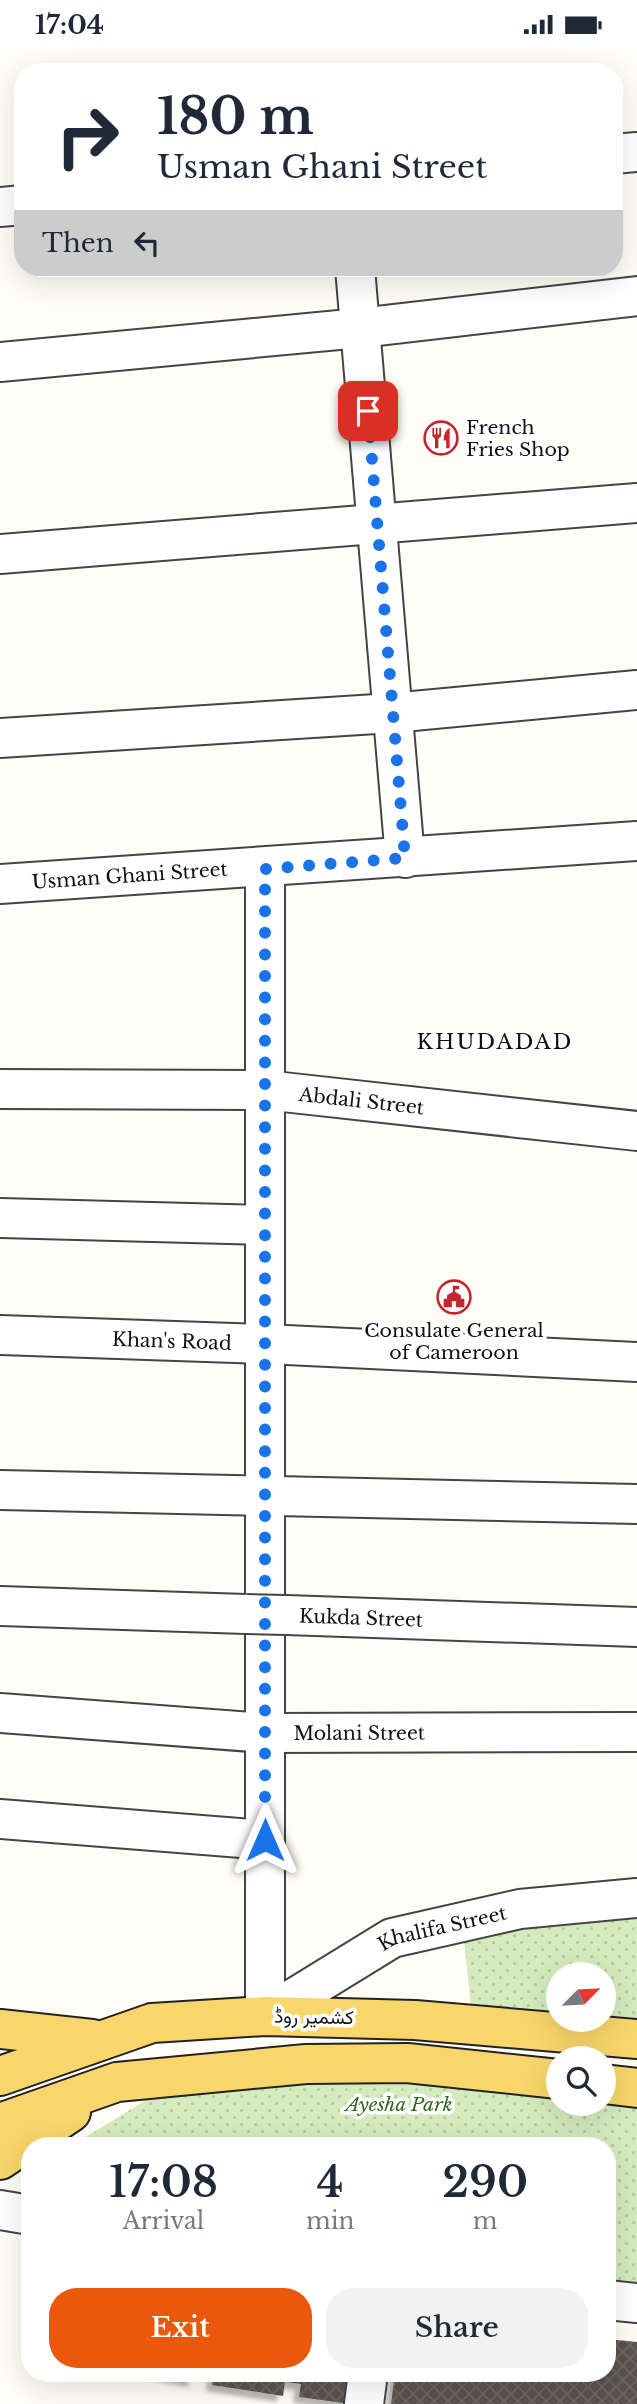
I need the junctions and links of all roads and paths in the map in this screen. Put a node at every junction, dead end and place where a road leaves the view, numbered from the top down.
1 (356, 277) edge
2 (637, 296) edge
3 (360, 328) junction
4 (0, 362) edge
5 (637, 503) edge
6 (377, 522) junction
7 (0, 554) edge
8 (637, 690) edge
9 (393, 713) junction
10 (0, 738) edge
11 (637, 841) edge
12 (405, 858) junction
13 (265, 869) junction
14 (0, 884) edge
15 (0, 1089) edge
16 (265, 1090) junction
17 (637, 1131) edge
18 (0, 1219) edge
19 (265, 1225) junction
20 (0, 1335) edge
21 (266, 1343) junction
22 (637, 1362) edge
23 (0, 1490) edge
24 (266, 1496) junction
25 (637, 1504) edge
26 (0, 1606) edge
27 (637, 1627) edge
28 (0, 1713) edge
29 (637, 1732) edge
30 (265, 1733) junction
31 (0, 1819) edge
32 (265, 1840) junction
33 (637, 1898) edge
34 (265, 2016) junction
35 (0, 2029) edge
36 (637, 2039) edge
37 (102, 2040) junction
38 (0, 2076) edge
39 (546, 2078) edge
40 (117, 2082) junction
41 (616, 2085) edge
42 (637, 2088) edge
43 (0, 2123) edge
44 (34, 2137) edge
45 (21, 2146) edge
46 (0, 2160) edge
47 (0, 2210) edge
48 (21, 2214) edge
49 (616, 2301) edge
50 (637, 2304) edge
51 (367, 2382) edge
52 (364, 2404) edge

1 - 3 street
2 - 3 street
3 - 4 street
3 - 6 street
5 - 6 street
6 - 7 street
6 - 9 street
8 - 9 street
9 - 10 street
9 - 12 street
11 - 12 street, Usman Ghani Street
12 - 13 street, Usman Ghani Street
13 - 14 street, Usman Ghani Street
13 - 16 street
15 - 16 street, Abdali Street
16 - 17 street, Abdali Street
16 - 19 street
18 - 19 street
19 - 21 street
20 - 21 street, Khan's Road
21 - 22 street, Khan's Road
21 - 24 street
23 - 24 street
24 - 25 street
24 - 30 street
26 - 27 street, Kukda Street, bridge
28 - 30 street, Molani Street
29 - 30 street, Molani Street
30 - 32 street
31 - 32 street
32 - 34 street
33 - 34 street, Khalifa Street
34 - 36 main road, کشمیر روڈ
34 - 37 main road, کشمیر روڈ
35 - 37 main road
37 - 38 main road, کشمیر روڈ
39 - 40 main road
40 - 43 main road
40 - 44 main road
41 - 42 main road
45 - 46 main road
47 - 48 street
49 - 50 street
51 - 52 street

